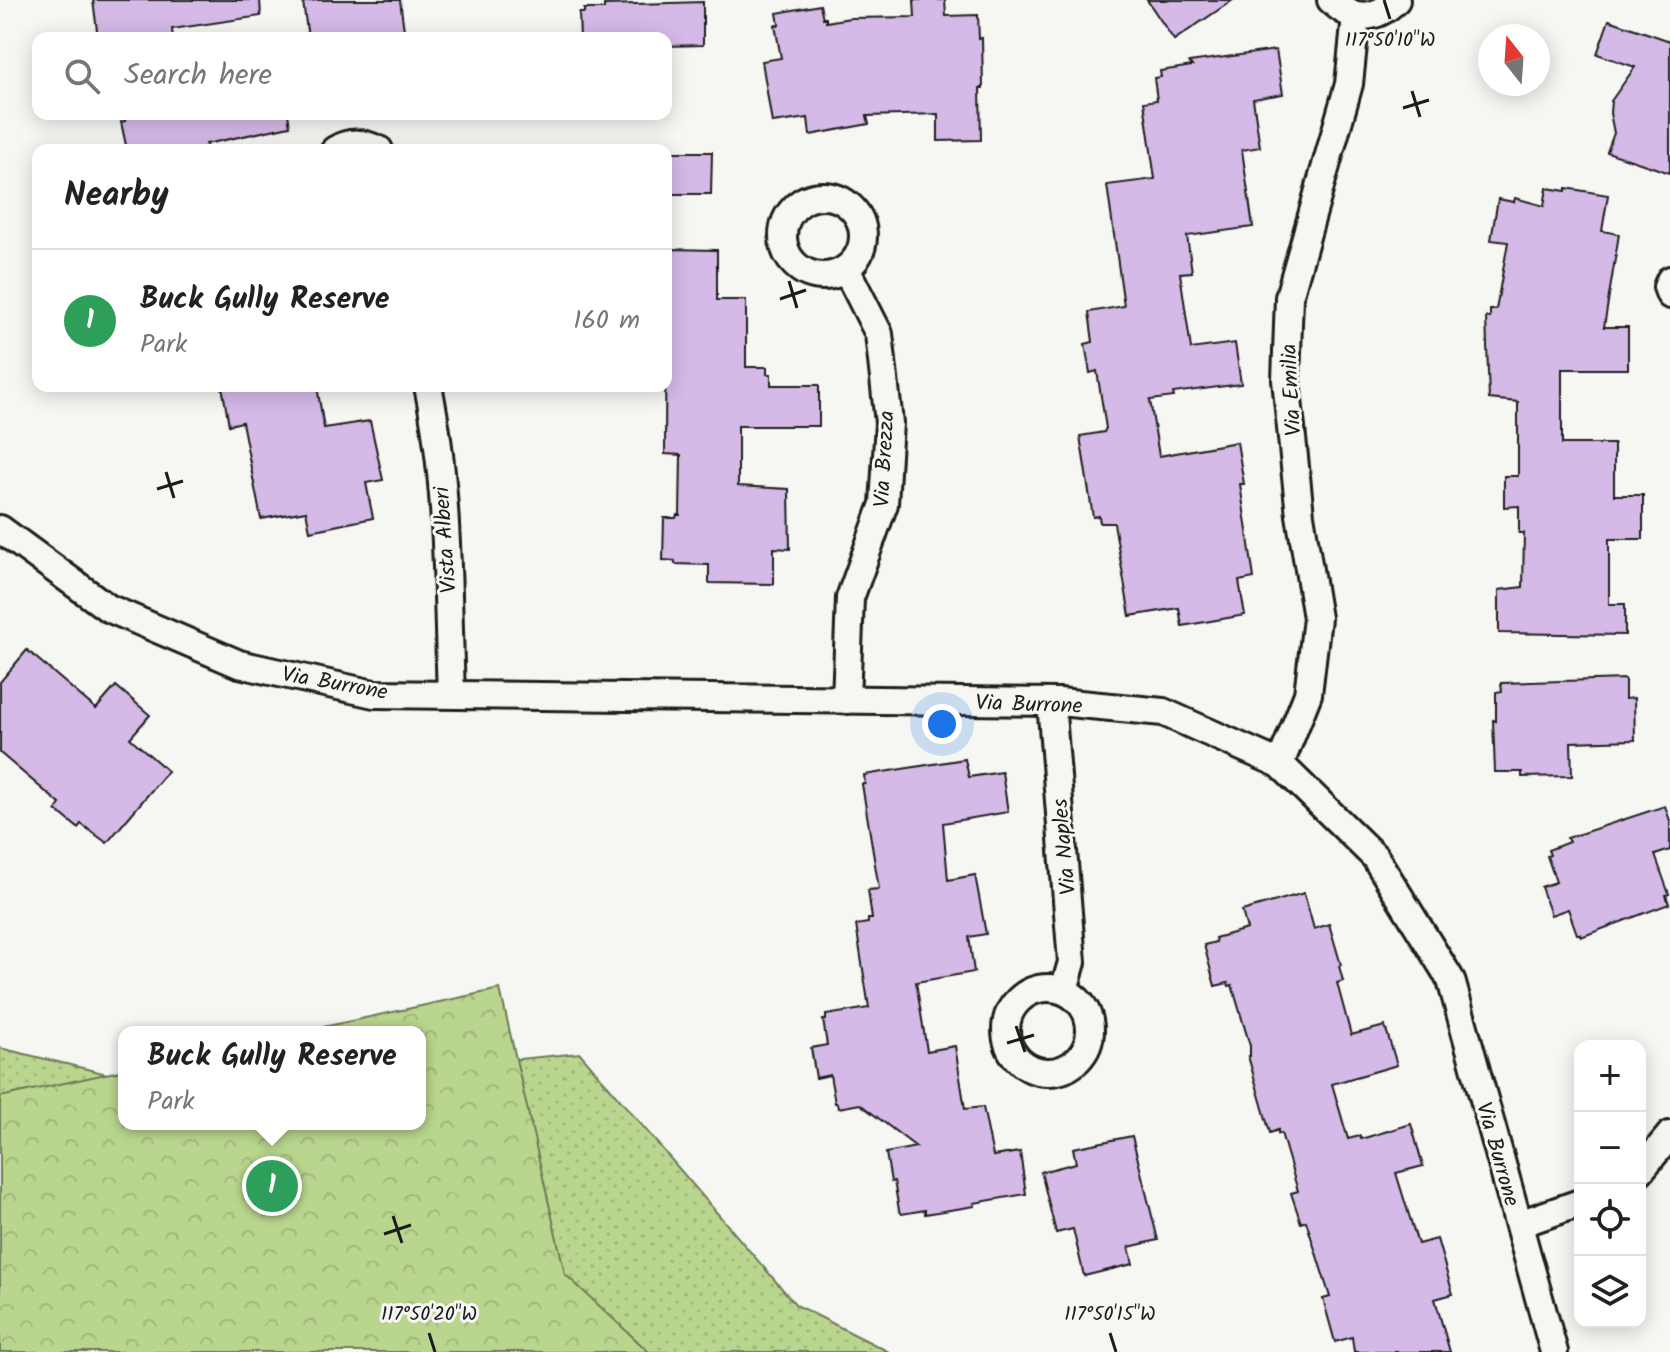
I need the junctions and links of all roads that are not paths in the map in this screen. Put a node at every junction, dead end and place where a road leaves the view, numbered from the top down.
1 (1331, 0) edge
2 (1396, 0) edge
3 (1356, 16) junction
4 (846, 269) dead end
5 (1670, 280) edge
6 (1670, 295) edge
7 (429, 392) edge
8 (0, 529) edge
9 (451, 694) junction
10 (846, 700) junction
11 (1051, 702) junction
12 (1280, 764) junction
13 (1064, 990) dead end
14 (1670, 1135) edge
15 (1646, 1164) edge
16 (1574, 1205) edge
17 (1519, 1224) junction
18 (1554, 1352) edge

1 - 3 street
2 - 3 street
3 - 12 street, Via Emilia
4 - 10 street, Via Brezza
5 - 6 street
7 - 9 street, Vista Alberi
8 - 9 street, Via Burrone
9 - 10 street, Via Burrone
10 - 11 street, Via Burrone
11 - 12 street, Via Burrone
11 - 13 street, Via Naples
12 - 17 street, Via Burrone
14 - 15 street
16 - 17 street
17 - 18 street, Via Burrone

